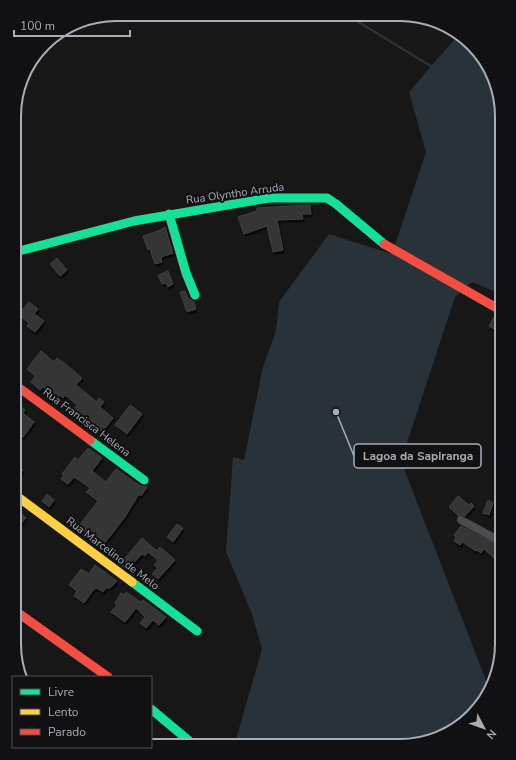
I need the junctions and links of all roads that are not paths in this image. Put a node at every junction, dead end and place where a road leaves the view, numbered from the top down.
1 (169, 214) junction
2 (21, 250) edge
3 (195, 295) dead end
4 (495, 307) edge
5 (21, 389) edge
6 (144, 480) dead end
7 (21, 499) edge
8 (461, 520) dead end
9 (495, 538) edge
10 (21, 615) edge
11 (197, 631) dead end
12 (107, 676) edge
13 (152, 710) edge
14 (187, 739) edge

1 - 2 street, Rua Olyntho Arruda
1 - 3 street
1 - 4 street, Rua Olyntho Arruda
5 - 6 street, Rua Francisca Helena
7 - 11 street, Rua Marcelino de Melo
8 - 9 street
10 - 12 street
13 - 14 street

